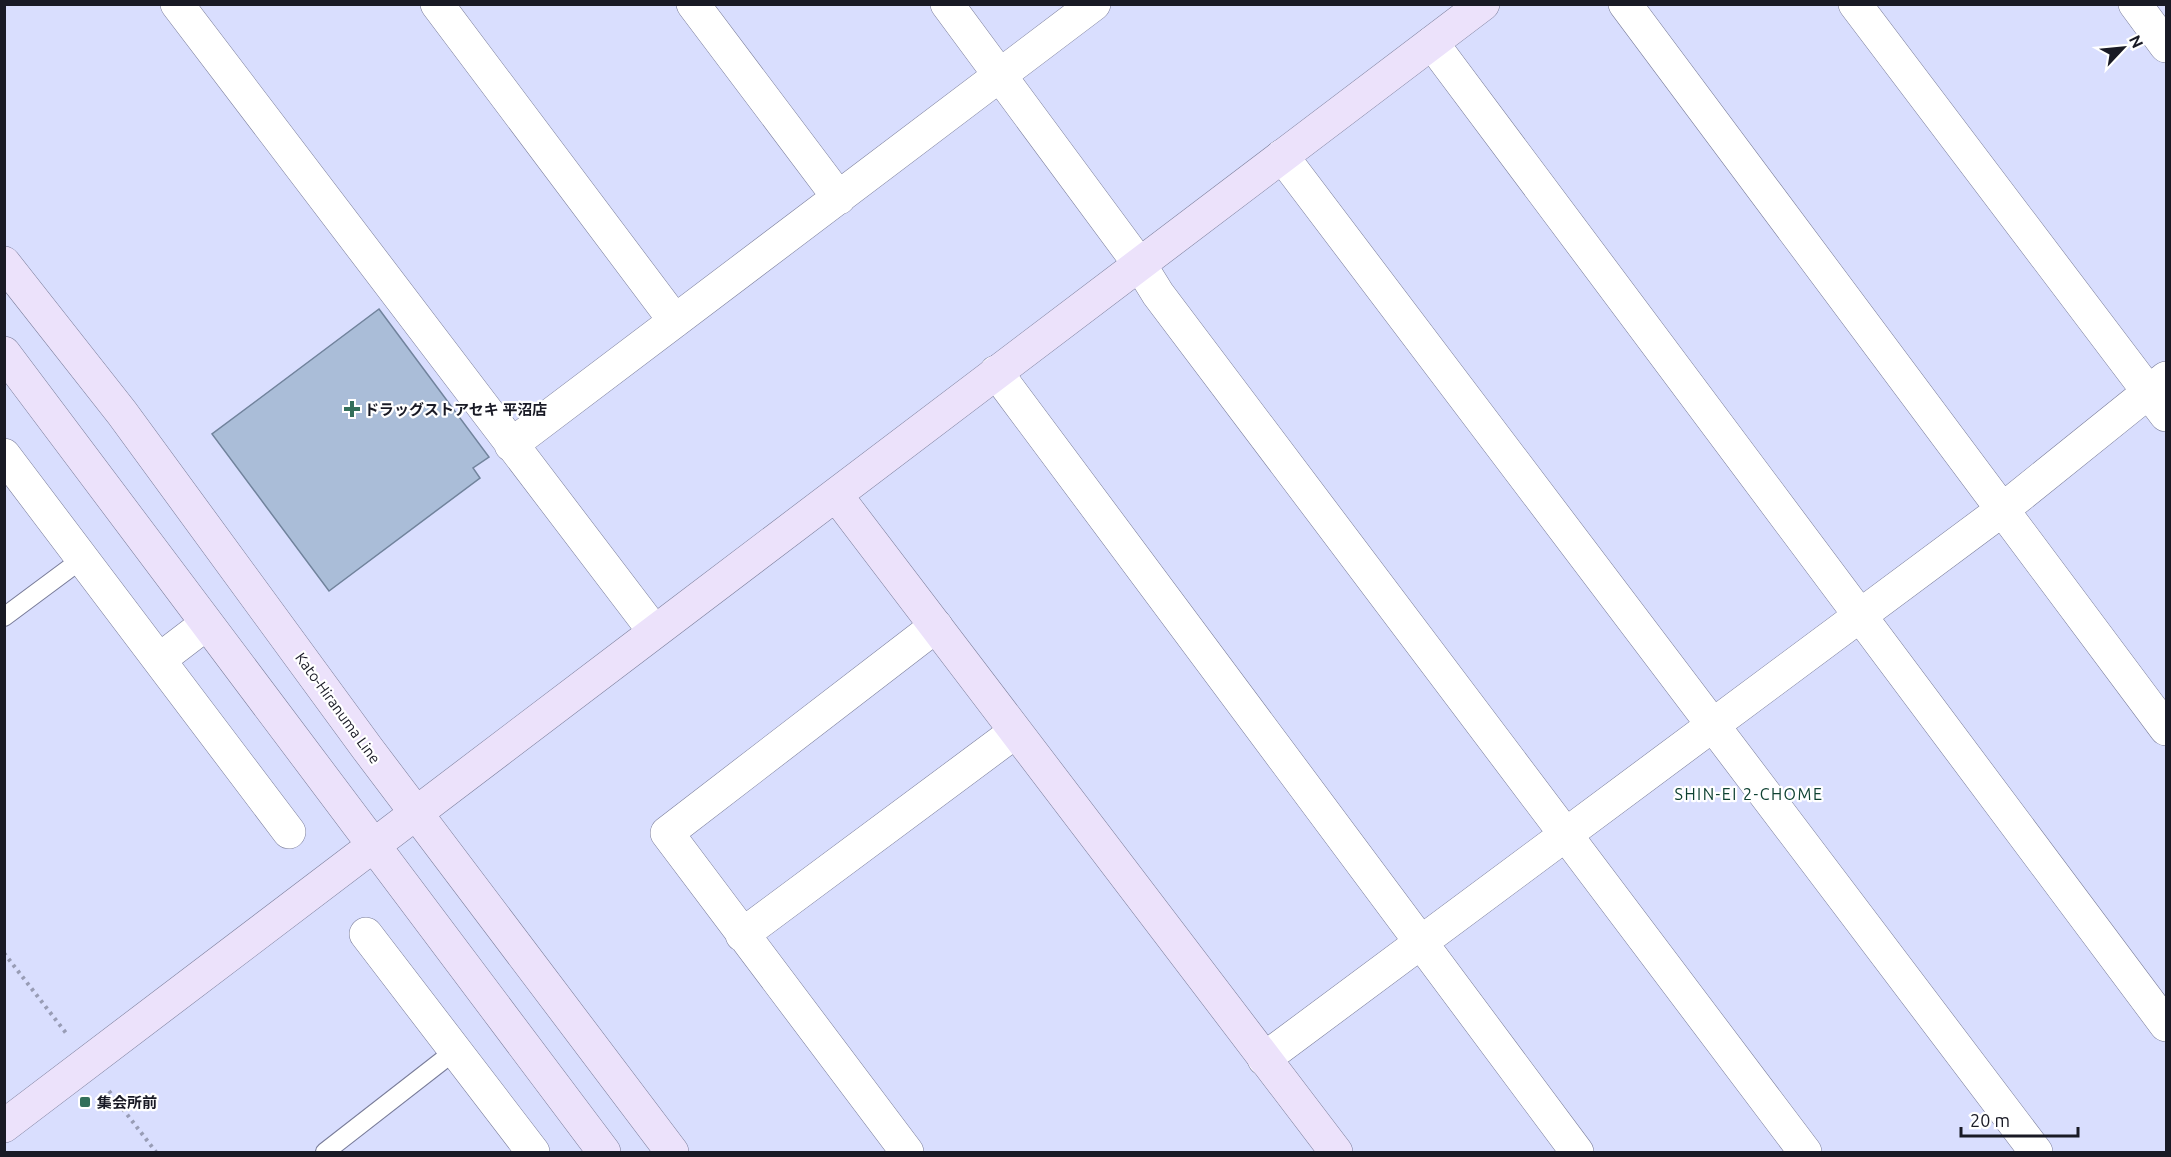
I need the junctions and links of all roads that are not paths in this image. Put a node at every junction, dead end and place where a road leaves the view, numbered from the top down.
1 (177, 4) edge
2 (436, 4) edge
3 (693, 4) edge
4 (947, 4) edge
5 (1094, 4) edge
6 (1483, 4) edge
7 (1625, 4) edge
8 (1855, 4) edge
9 (2135, 4) edge
10 (1432, 43) junction
11 (2166, 46) edge
12 (1000, 74) junction
13 (1282, 156) junction
14 (838, 198) junction
15 (4, 263) edge
16 (1140, 265) junction
17 (675, 321) junction
18 (4, 353) edge
19 (996, 372) junction
20 (2160, 395) edge
21 (511, 445) junction
22 (7, 462) edge
23 (836, 495) junction
24 (2002, 510) junction
25 (82, 559) junction
26 (1859, 616) junction
27 (4, 617) edge
28 (206, 624) junction
29 (936, 626) junction
30 (654, 631) junction
31 (159, 660) junction
32 (1712, 725) junction
33 (2166, 729) edge
34 (1015, 732) junction
35 (417, 814) junction
36 (289, 832) dead end
37 (1565, 834) junction
38 (374, 847) junction
39 (366, 934) dead end
40 (742, 935) junction
41 (1420, 944) junction
42 (2166, 1025) edge
43 (456, 1050) junction
44 (1264, 1059) junction
45 (4, 1126) edge
46 (325, 1152) edge
47 (531, 1152) edge
48 (604, 1152) edge
49 (672, 1152) edge
50 (907, 1152) edge
51 (1336, 1152) edge
52 (1577, 1152) edge
53 (1805, 1152) edge
54 (2036, 1152) edge

1 - 21 street
2 - 17 street
3 - 14 street
4 - 12 street
5 - 12 street
6 - 10 street
7 - 24 street
8 - 20 street
9 - 11 street
10 - 13 street
10 - 26 street
12 - 14 street
12 - 16 street
13 - 16 street
13 - 32 street
14 - 17 street
15 - 35 street, Kato-Hiranuma Line
16 - 19 street
16 - 37 street
17 - 21 street
18 - 28 street
19 - 23 street
19 - 41 street
20 - 24 street
21 - 30 street
22 - 25 street
23 - 29 street
23 - 30 street
24 - 26 street
24 - 33 street
25 - 27 lane
25 - 31 street
26 - 32 street
26 - 42 street
28 - 31 street
28 - 38 street
29 - 34 street
29 - 40 street
30 - 35 street
31 - 36 street
32 - 37 street
32 - 54 street
34 - 40 street
34 - 44 street
35 - 38 street
35 - 49 street, Kato-Hiranuma Line
37 - 41 street
37 - 53 street
38 - 45 street
38 - 48 street
39 - 43 street
40 - 50 street
41 - 44 street
41 - 52 street
43 - 46 lane
43 - 47 street
44 - 51 street

